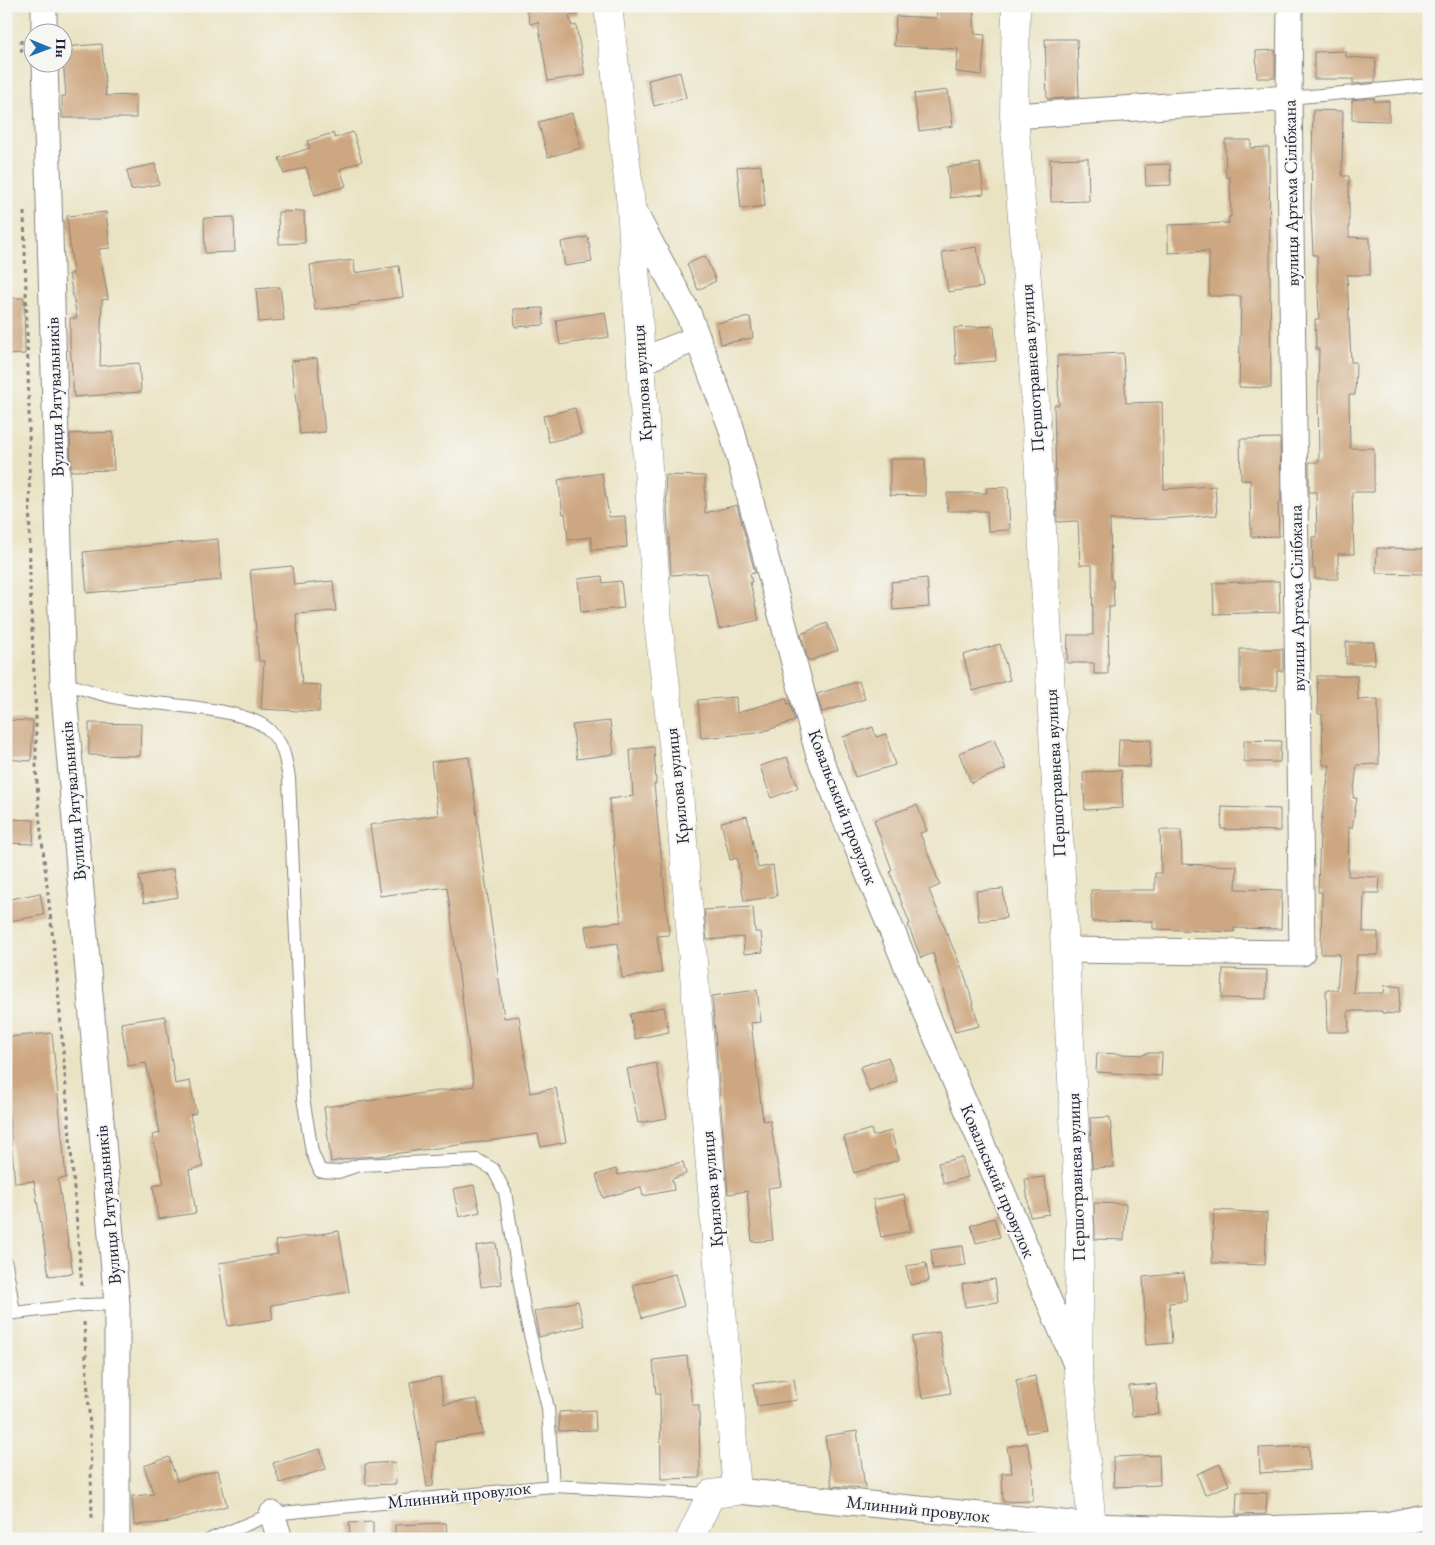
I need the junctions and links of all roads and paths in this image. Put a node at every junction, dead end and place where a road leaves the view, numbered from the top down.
1 (44, 6) edge
2 (608, 6) edge
3 (1016, 6) edge
4 (1290, 6) edge
5 (44, 22) edge
6 (45, 72) edge
7 (1429, 85) edge
8 (1289, 98) junction
9 (1014, 116) junction
10 (631, 206) junction
11 (698, 338) junction
12 (640, 364) junction
13 (63, 683) junction
14 (1065, 950) junction
15 (6, 1264) edge
16 (117, 1304) junction
17 (10, 1313) edge
18 (1078, 1369) junction
19 (553, 1486) junction
20 (724, 1492) junction
21 (272, 1514) junction
22 (1429, 1516) edge
23 (1093, 1532) edge
24 (117, 1539) edge
25 (211, 1539) edge
26 (280, 1539) edge
27 (690, 1539) edge

1 - 5 street
2 - 10 street, Крилова вулиця
3 - 9 street, Першотравнева вулиця
4 - 8 street, вулиця Артема Сілібжана
6 - 13 street, Вулиця Рятувальників
7 - 8 lane
8 - 9 street
8 - 14 street, вулиця Артема Сілібжана
9 - 14 street, Першотравнева вулиця
10 - 11 street, Ковальський провулок
10 - 12 street, Крилова вулиця
11 - 12 street
11 - 18 street, Ковальський провулок
12 - 20 street, Крилова вулиця
13 - 16 street, Вулиця Рятувальників
13 - 19 lane
14 - 18 street, Першотравнева вулиця
15 - 17 lane
16 - 17 lane
16 - 24 street, Вулиця Рятувальників
18 - 23 street, Першотравнева вулиця
19 - 20 lane, Млинний провулок
19 - 21 lane, Млинний провулок
20 - 23 street, Млинний провулок
20 - 27 street, Крилова вулиця
21 - 25 lane, Млинний провулок
21 - 26 street
22 - 23 street, Млинний провулок

